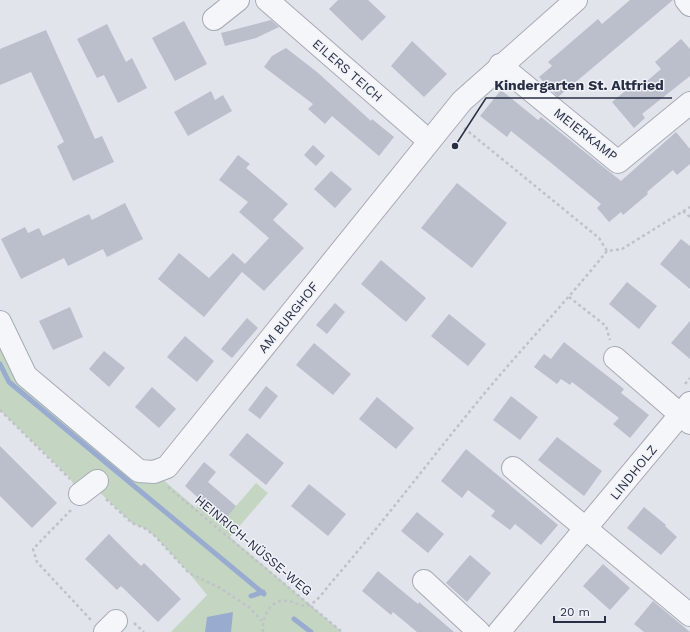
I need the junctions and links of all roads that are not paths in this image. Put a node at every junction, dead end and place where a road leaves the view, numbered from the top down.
1 (238, 0) edge
2 (267, 0) edge
3 (576, 0) edge
4 (686, 0) edge
5 (690, 5) edge
6 (214, 19) dead end
7 (500, 65) junction
8 (690, 103) edge
9 (429, 141) junction
10 (0, 322) edge
11 (615, 358) road end
12 (687, 414) edge
13 (513, 468) dead end
14 (586, 530) junction
15 (424, 581) dead end
16 (690, 615) edge
17 (479, 632) edge
18 (499, 632) edge

1 - 6 street
2 - 9 street, EILERS TEICH
3 - 7 street, AM BURGHOF
4 - 5 street
7 - 8 street, MEIERKAMP
7 - 9 street, AM BURGHOF
9 - 10 street, AM BURGHOF
11 - 12 street, LINDHOLZ
12 - 14 street, LINDHOLZ
13 - 14 street
14 - 16 street
14 - 18 street, LINDHOLZ
15 - 17 street

